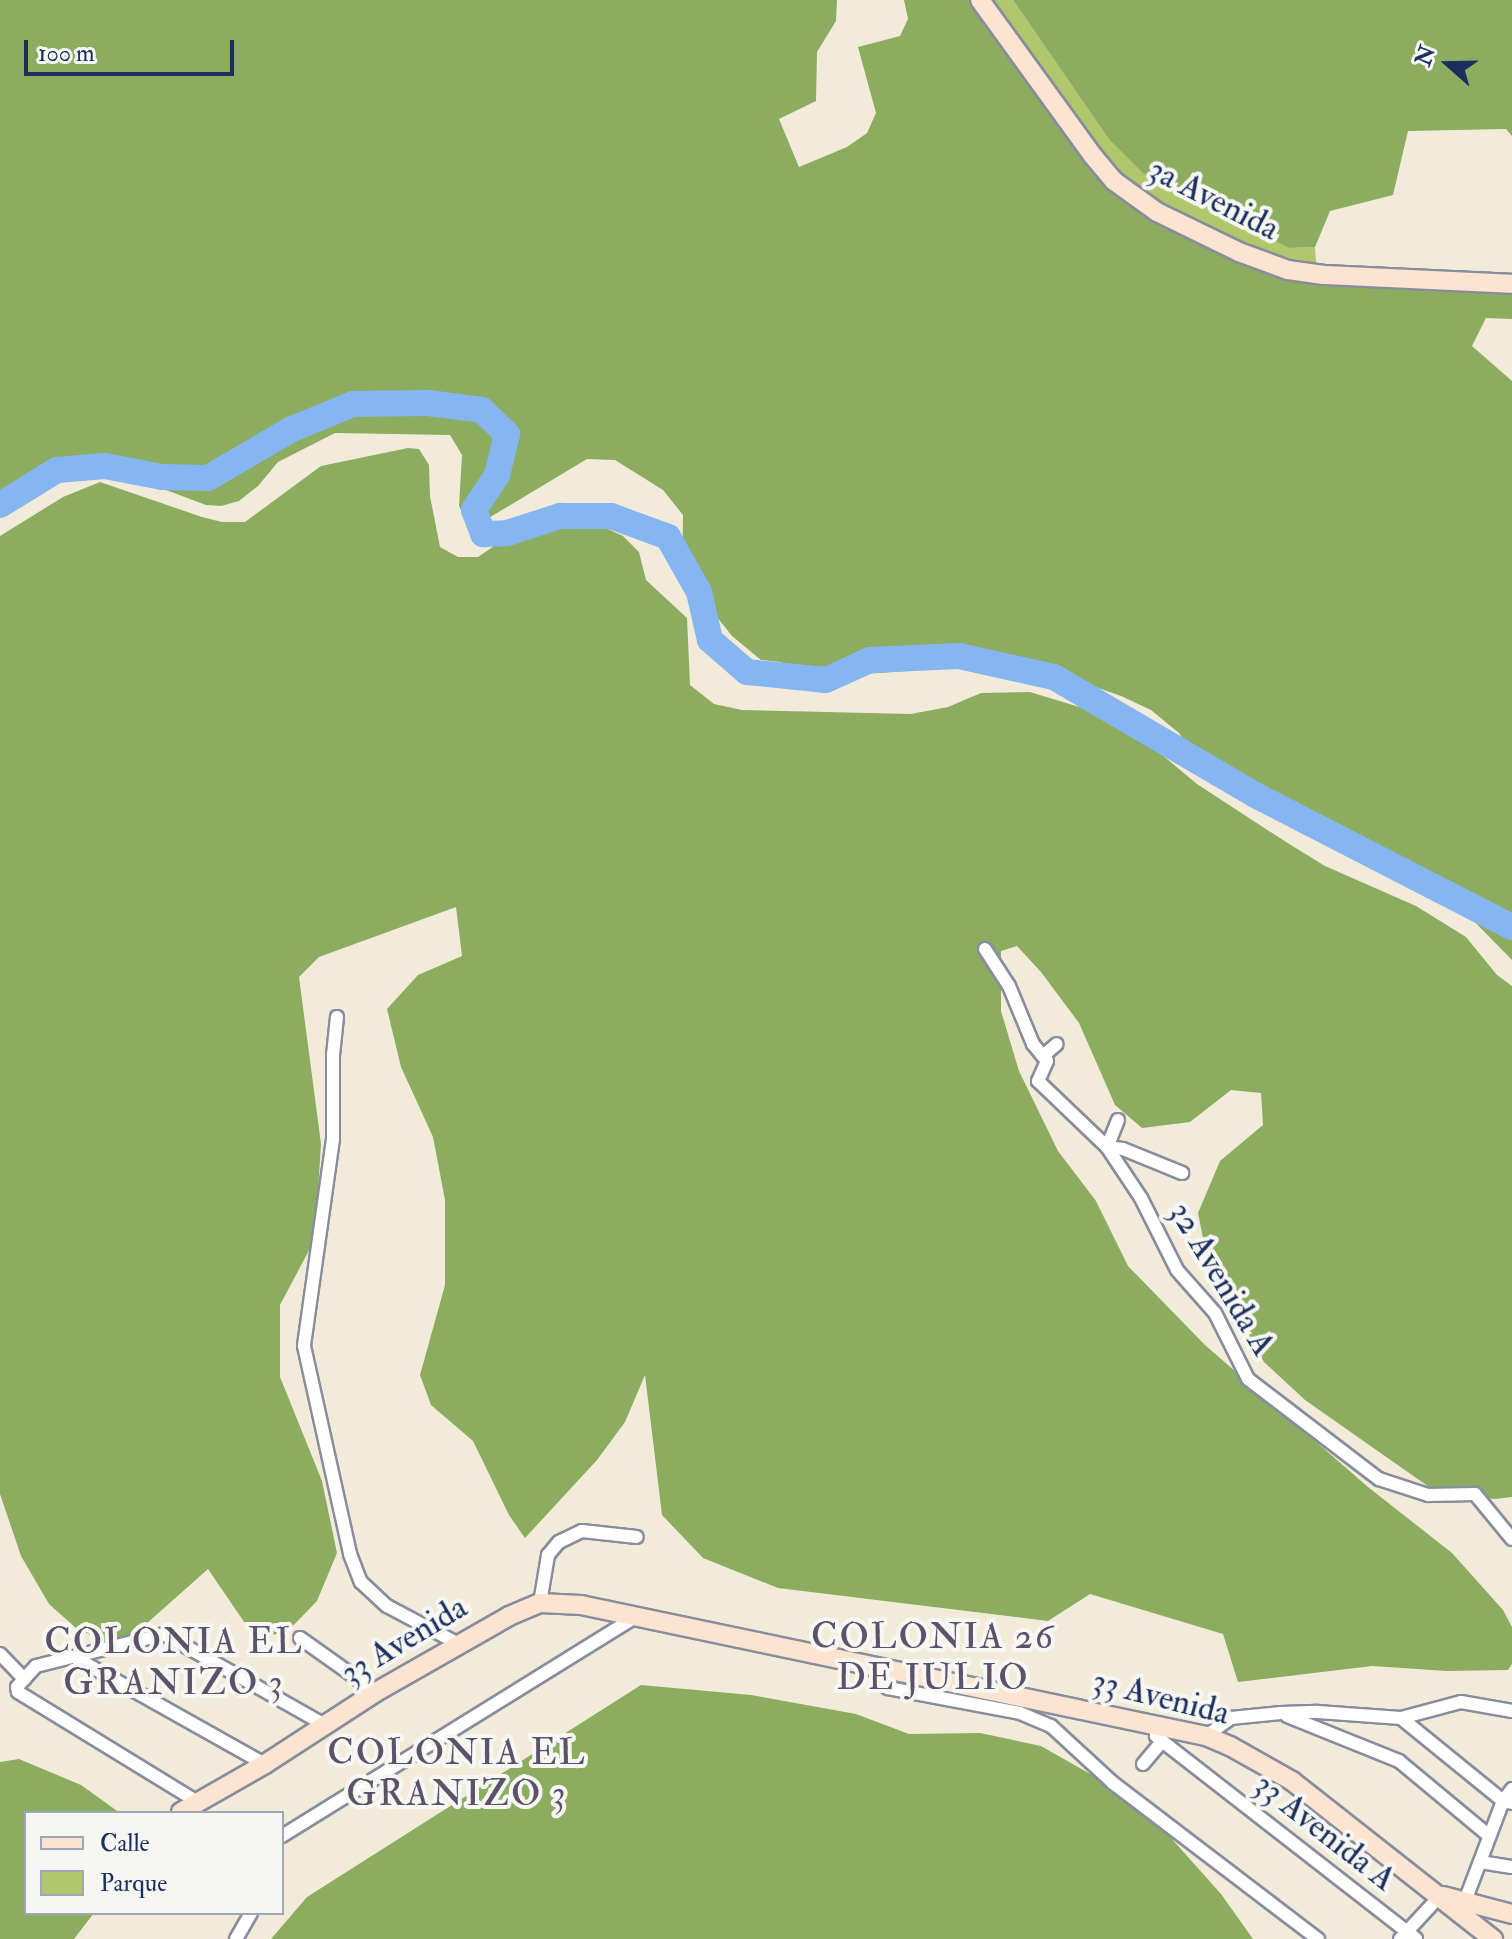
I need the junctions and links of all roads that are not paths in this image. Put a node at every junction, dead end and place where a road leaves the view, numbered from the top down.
1 (980, 0) edge
2 (1512, 284) edge
3 (985, 949) dead end
4 (337, 1017) dead end
5 (1057, 1044) dead end
6 (1043, 1056) junction
7 (1118, 1120) dead end
8 (1107, 1147) junction
9 (1182, 1173) dead end
10 (637, 1537) dead end
11 (1512, 1539) edge
12 (540, 1603) junction
13 (635, 1617) junction
14 (300, 1638) dead end
15 (457, 1643) junction
16 (0, 1654) edge
17 (74, 1657) junction
18 (874, 1664) junction
19 (24, 1679) junction
20 (376, 1692) junction
21 (1512, 1711) edge
22 (1281, 1713) junction
23 (1401, 1718) junction
24 (1145, 1724) junction
25 (325, 1725) junction
26 (1206, 1736) junction
27 (1162, 1741) junction
28 (265, 1764) junction
29 (1143, 1764) dead end
30 (1512, 1789) edge
31 (1507, 1802) edge
32 (186, 1809) edge
33 (284, 1835) edge
34 (1488, 1835) junction
35 (1480, 1862) junction
36 (1512, 1867) edge
37 (1440, 1896) junction
38 (1465, 1901) junction
39 (1487, 1908) junction
40 (1512, 1914) edge
41 (250, 1915) edge
42 (1476, 1924) junction
43 (1407, 1937) edge
44 (236, 1939) edge
45 (1318, 1939) edge
46 (1493, 1939) edge

1 - 2 street, 3a Avenida
3 - 6 street, 32 Avenida A
4 - 15 street
5 - 6 street
6 - 8 street, 32 Avenida A
7 - 8 street
8 - 9 street
8 - 11 street, 32 Avenida A
10 - 12 street
12 - 13 street, 33 Avenida
12 - 15 street, 33 Avenida
13 - 18 street, 33 Avenida
13 - 33 street
14 - 20 street
15 - 20 street, 33 Avenida
16 - 19 street
17 - 19 street
17 - 25 street
17 - 28 street
18 - 24 street, 33 Avenida
18 - 45 street
19 - 32 street
20 - 25 street, 33 Avenida
21 - 23 street
22 - 23 street
22 - 26 street
22 - 34 street
23 - 31 street
24 - 26 street, 33 Avenida
24 - 27 street, 33 Avenida A
25 - 28 street, 33 Avenida
26 - 37 street, 33 Avenida
27 - 29 street
27 - 43 street, 33 Avenida A
28 - 32 street, 33 Avenida
30 - 31 street
31 - 34 street
34 - 35 street
35 - 36 street
35 - 38 street
37 - 38 street, 33 Avenida
37 - 42 street, 33 Avenida
37 - 43 street
38 - 39 street, 33 Avenida
39 - 40 street, 33 Avenida
39 - 42 street
41 - 44 street
42 - 46 street, 33 Avenida

